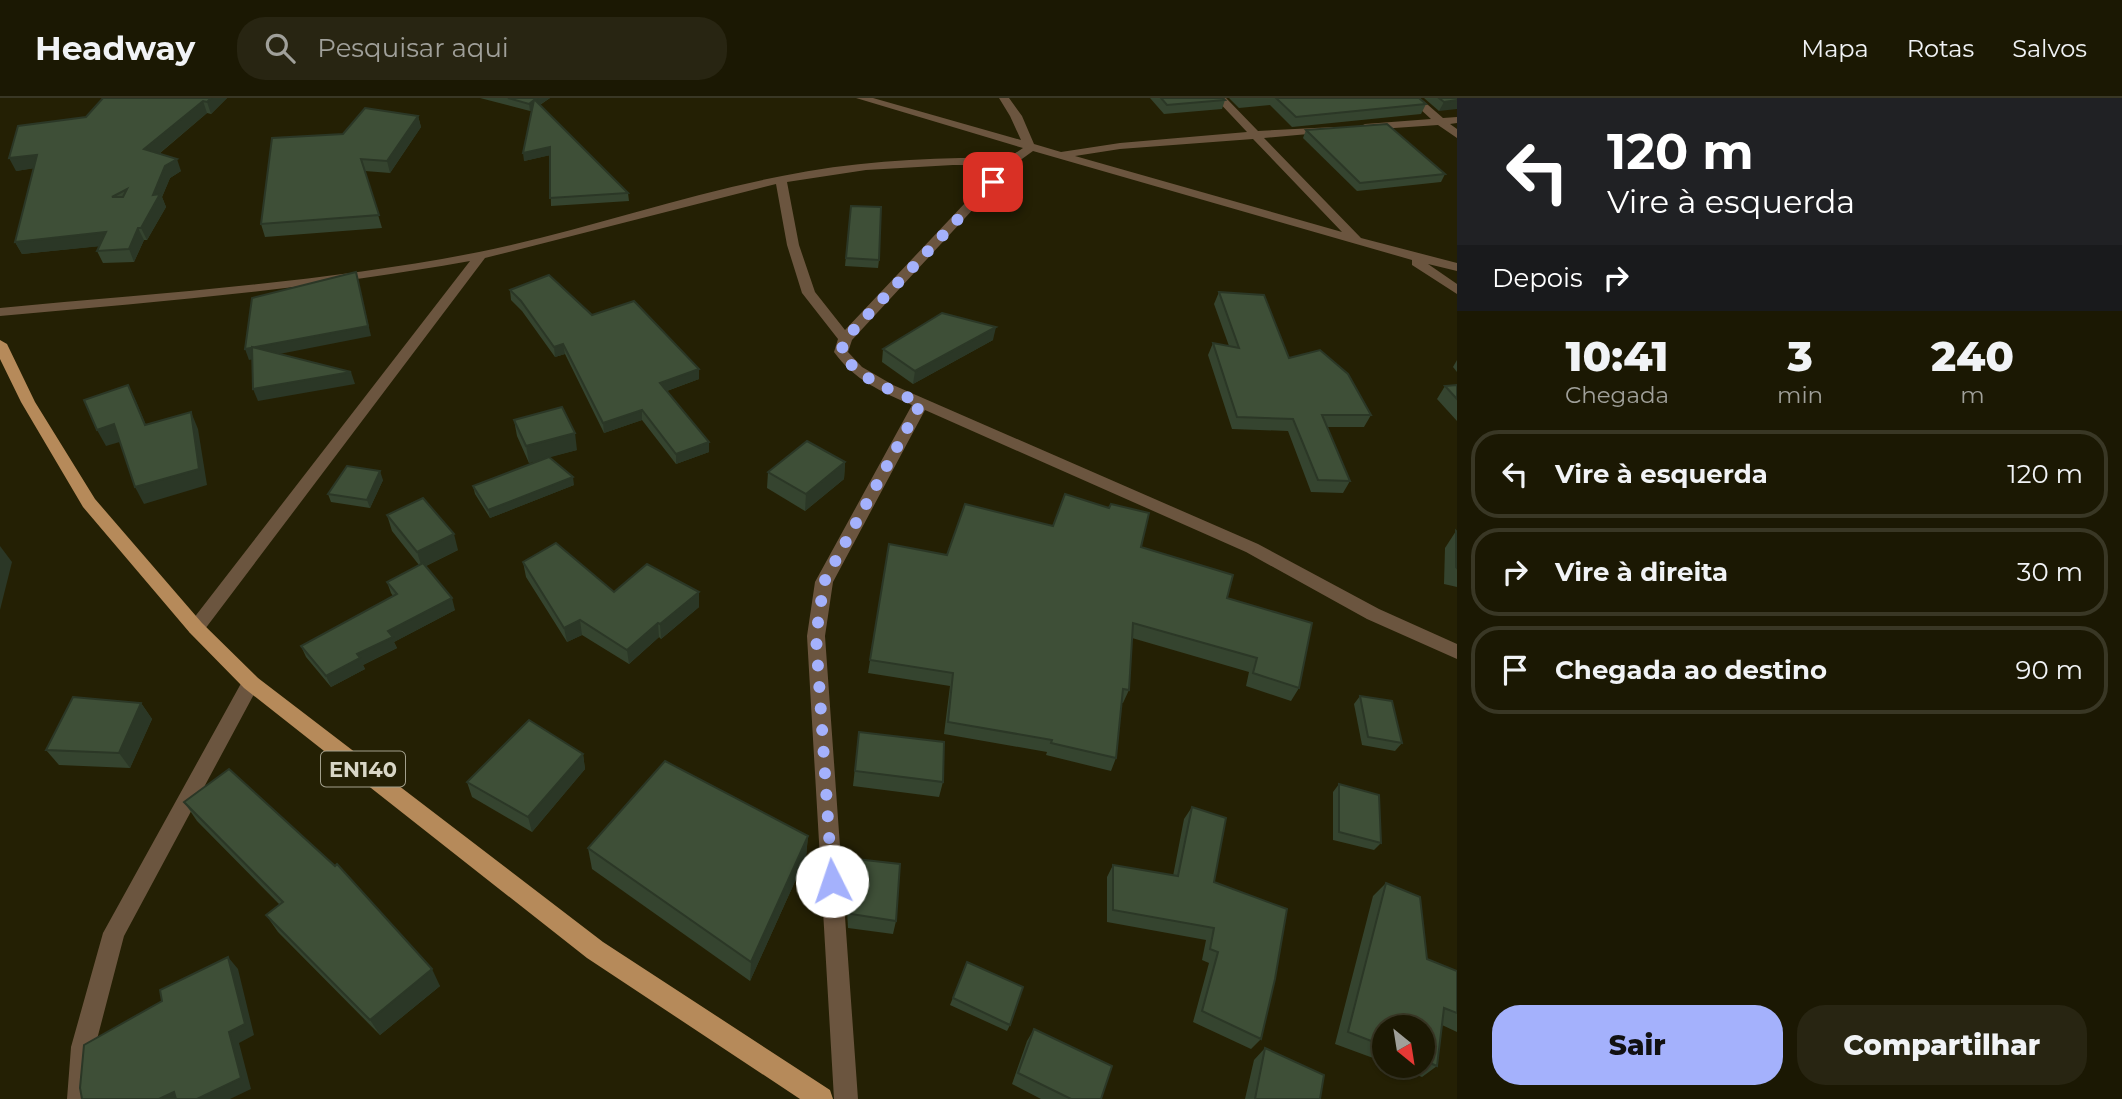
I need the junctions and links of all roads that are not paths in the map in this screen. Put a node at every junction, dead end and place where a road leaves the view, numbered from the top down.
1 (861, 98) edge
2 (1004, 98) edge
3 (1220, 98) edge
4 (1413, 98) edge
5 (1457, 120) edge
6 (1441, 121) junction
7 (1256, 135) junction
8 (1457, 135) edge
9 (1030, 148) junction
10 (1058, 155) junction
11 (1011, 162) junction
12 (780, 180) junction
13 (1357, 241) junction
14 (481, 255) junction
15 (1406, 255) junction
16 (1457, 267) edge
17 (1457, 290) edge
18 (0, 312) edge
19 (845, 339) junction
20 (0, 344) edge
21 (921, 403) junction
22 (195, 628) junction
23 (1457, 652) edge
24 (251, 682) junction
25 (79, 1099) edge
26 (821, 1099) edge
27 (846, 1099) edge

1 - 9 street
2 - 9 street
3 - 7 street
4 - 6 street
5 - 6 street
6 - 7 street
6 - 8 street
7 - 10 street
7 - 13 street
9 - 10 street
9 - 11 street
10 - 13 street
11 - 12 street
11 - 19 street
12 - 14 street
12 - 19 street
13 - 15 street
14 - 18 street
14 - 22 street
15 - 16 street
15 - 17 street
19 - 21 street
20 - 22 main road, EN140
21 - 23 street
21 - 27 street
22 - 24 main road, EN140
24 - 25 street
24 - 26 main road, EN140

